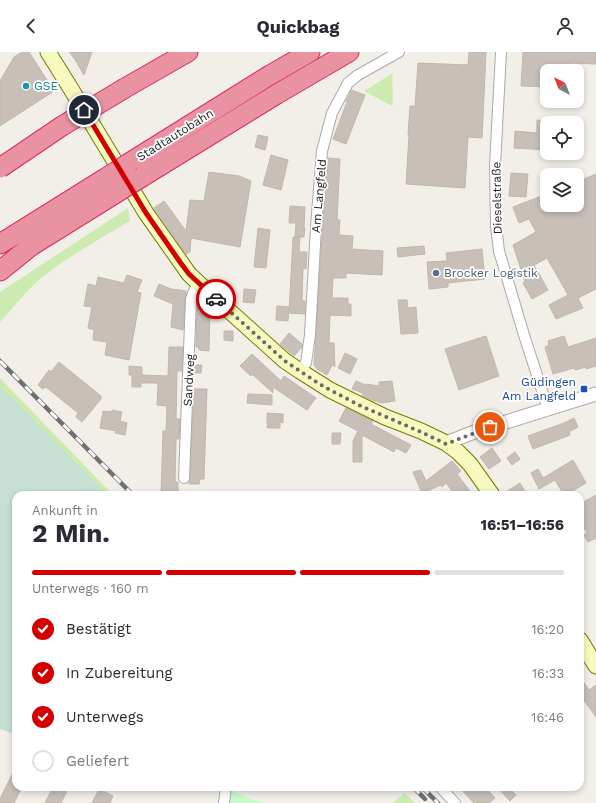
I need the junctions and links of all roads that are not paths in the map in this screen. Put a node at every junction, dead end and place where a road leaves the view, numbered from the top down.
1 (48, 52) edge
2 (188, 52) edge
3 (310, 52) edge
4 (349, 52) edge
5 (399, 52) edge
6 (501, 52) edge
7 (0, 168) edge
8 (109, 187) junction
9 (0, 244) edge
10 (31, 246) junction
11 (0, 266) edge
12 (0, 271) edge
13 (199, 284) junction
14 (300, 371) junction
15 (596, 394) edge
16 (548, 409) junction
17 (446, 444) junction
18 (184, 478) dead end
19 (489, 491) edge
20 (584, 648) edge
21 (596, 666) edge
22 (226, 791) edge
23 (444, 791) edge
24 (224, 803) edge
25 (455, 803) edge

1 - 13 main road
2 - 7 highway, bridge
3 - 8 highway, Stadtautobahn, bridge
4 - 8 highway, bridge
5 - 14 street, Am Langfeld
6 - 16 street, Dieselstraße
8 - 9 highway, Stadtautobahn
8 - 10 highway
10 - 11 highway
10 - 12 highway
13 - 14 main road
13 - 18 street, Sandweg
14 - 17 main road
15 - 16 street
16 - 17 street
17 - 19 main road
20 - 21 main road
22 - 24 street
23 - 25 street

